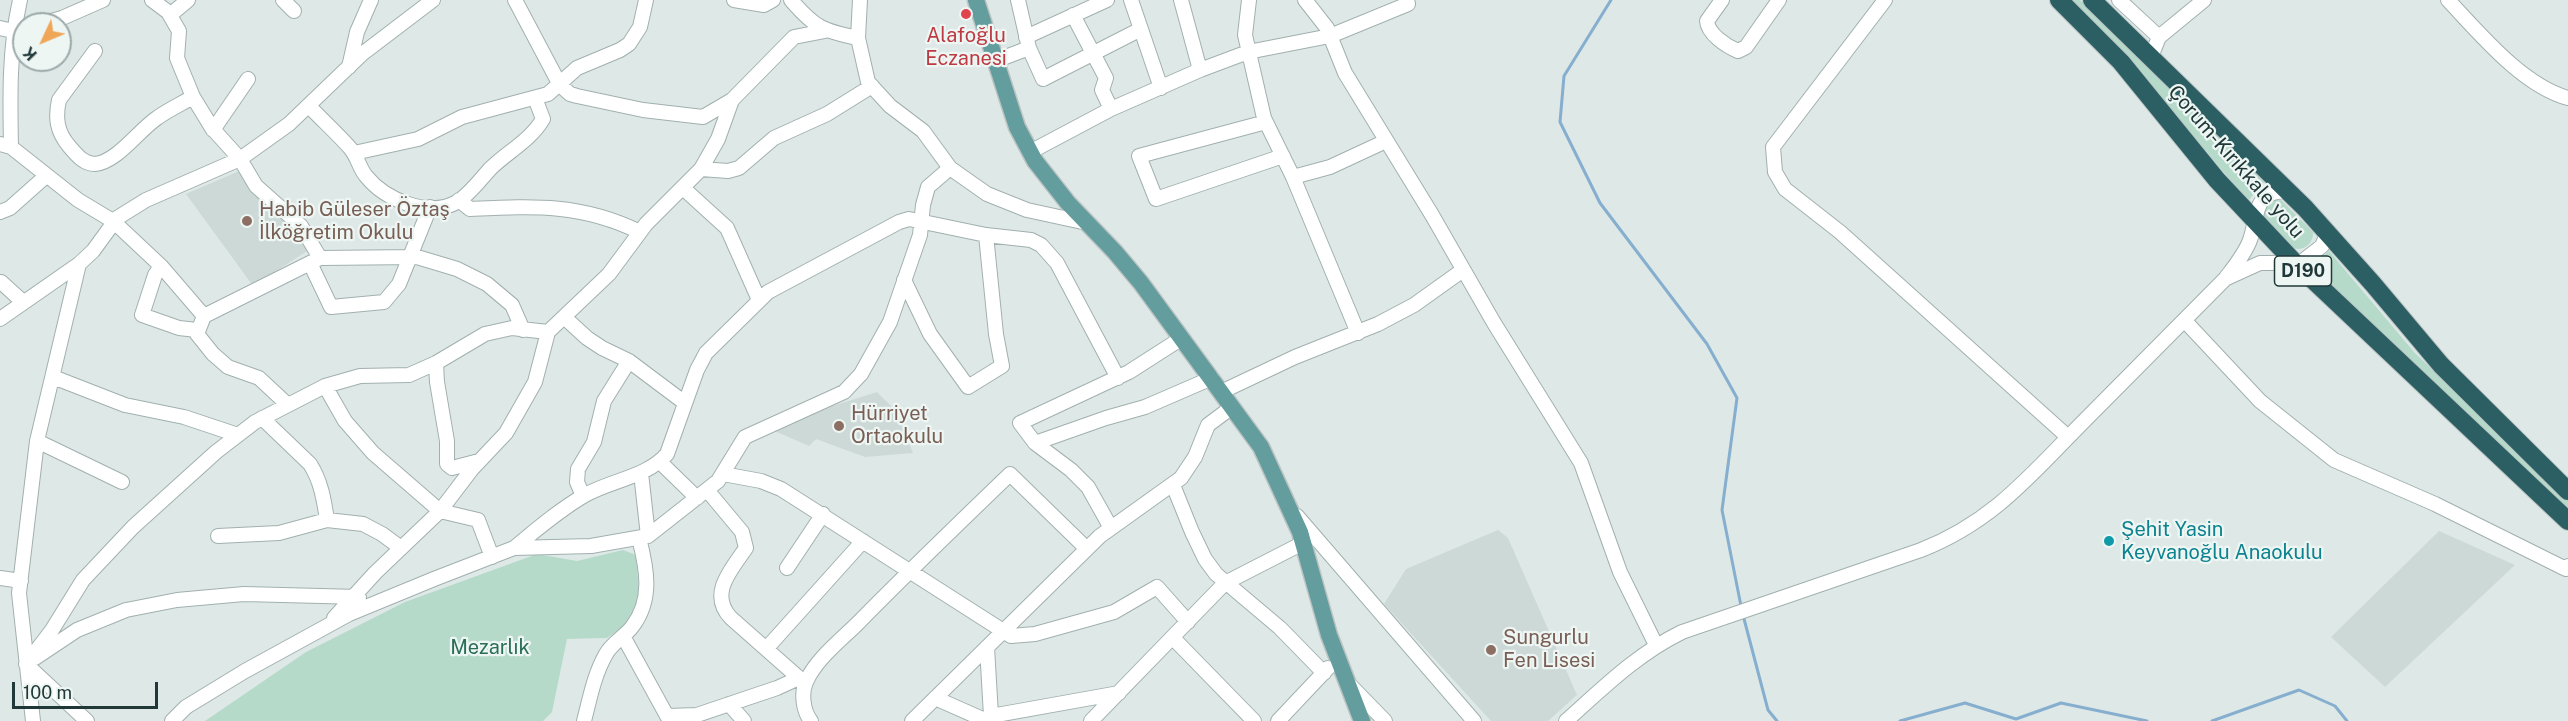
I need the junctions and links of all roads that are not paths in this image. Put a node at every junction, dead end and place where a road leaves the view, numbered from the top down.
1 (103, 0) edge
2 (152, 0) edge
3 (188, 0) edge
4 (283, 0) edge
5 (371, 0) edge
6 (433, 0) edge
7 (515, 0) edge
8 (646, 0) edge
9 (734, 0) edge
10 (773, 0) edge
11 (791, 0) edge
12 (861, 0) edge
13 (976, 0) edge
14 (1018, 0) edge
15 (1107, 0) edge
16 (1131, 0) edge
17 (1181, 0) edge
18 (1249, 0) edge
19 (1305, 0) edge
20 (1407, 0) edge
21 (1722, 0) edge
22 (1779, 0) edge
23 (1885, 0) edge
24 (2059, 0) edge
25 (2092, 0) edge
26 (2120, 0) edge
27 (2448, 0) edge
28 (2196, 2) edge
29 (294, 11) dead end
30 (72, 14) edge
31 (170, 15) junction
32 (1074, 15) junction
33 (12, 29) edge
34 (1141, 29) junction
35 (825, 32) junction
36 (1330, 36) junction
37 (2159, 37) junction
38 (858, 38) junction
39 (1027, 43) junction
40 (95, 51) dead end
41 (1248, 52) junction
42 (1092, 53) junction
43 (2151, 57) junction
44 (995, 61) junction
45 (349, 67) junction
46 (1200, 70) junction
47 (248, 79) dead end
48 (560, 85) junction
49 (872, 86) junction
50 (1161, 88) junction
51 (193, 97) junction
52 (535, 98) junction
53 (2568, 98) edge
54 (732, 100) junction
55 (309, 106) junction
56 (1111, 109) junction
57 (1266, 122) junction
58 (213, 130) junction
59 (1386, 141) junction
60 (6, 146) edge
61 (1030, 152) junction
62 (354, 153) junction
63 (1283, 156) junction
64 (240, 159) junction
65 (950, 168) junction
66 (701, 169) junction
67 (46, 176) junction
68 (1293, 177) junction
69 (683, 188) junction
70 (2288, 191) junction
71 (459, 200) junction
72 (430, 207) junction
73 (0, 212) edge
74 (2254, 219) junction
75 (113, 221) junction
76 (921, 223) junction
77 (1087, 223) junction
78 (640, 232) junction
79 (2328, 232) junction
80 (986, 236) junction
81 (410, 257) junction
82 (315, 260) junction
83 (2295, 263) junction
84 (79, 264) junction
85 (161, 266) junction
86 (1463, 270) junction
87 (2225, 279) junction
88 (904, 280) junction
89 (0, 281) edge
90 (0, 287) edge
91 (759, 300) junction
92 (23, 302) junction
93 (204, 316) junction
94 (564, 316) junction
95 (0, 320) edge
96 (2184, 320) junction
97 (197, 330) junction
98 (523, 330) junction
99 (548, 332) junction
100 (1358, 333) junction
101 (1182, 338) junction
102 (629, 361) junction
103 (436, 363) junction
104 (53, 377) junction
105 (1118, 378) junction
106 (1216, 385) junction
107 (325, 386) junction
108 (685, 403) junction
109 (288, 405) junction
110 (1232, 407) junction
111 (262, 418) junction
112 (238, 435) junction
113 (2068, 437) junction
114 (37, 441) junction
115 (1035, 443) junction
116 (479, 461) junction
117 (660, 462) junction
118 (641, 473) junction
119 (723, 474) junction
120 (122, 482) dead end
121 (1173, 484) junction
122 (2568, 491) edge
123 (702, 494) junction
124 (583, 496) junction
125 (1286, 503) junction
126 (440, 511) junction
127 (823, 514) junction
128 (327, 520) junction
129 (2568, 521) edge
130 (1111, 528) junction
131 (218, 536) dead end
132 (644, 537) junction
133 (863, 541) junction
134 (1303, 543) junction
135 (401, 548) junction
136 (514, 548) junction
137 (1086, 548) junction
138 (492, 557) junction
139 (2568, 566) edge
140 (787, 568) dead end
141 (910, 570) junction
142 (0, 578) edge
143 (21, 581) junction
144 (1225, 583) junction
145 (355, 595) junction
146 (375, 603) junction
147 (1188, 622) junction
148 (328, 626) junction
149 (1003, 632) junction
150 (623, 636) junction
151 (1173, 638) junction
152 (1656, 645) junction
153 (987, 647) junction
154 (766, 649) junction
155 (1338, 658) junction
156 (26, 664) junction
157 (1324, 673) junction
158 (803, 679) junction
159 (1347, 682) junction
160 (1119, 693) junction
161 (935, 698) junction
162 (729, 704) junction
163 (989, 719) edge
164 (33, 721) edge
165 (87, 721) edge
166 (172, 721) edge
167 (584, 721) edge
168 (744, 721) edge
169 (811, 721) edge
170 (912, 721) edge
171 (1091, 721) edge
172 (1254, 721) edge
173 (1278, 721) edge
174 (1362, 721) edge
175 (1385, 721) edge
176 (1474, 721) edge
177 (1566, 721) edge

1 - 30 street
2 - 31 street
3 - 31 street
4 - 29 street
5 - 45 street
6 - 45 street
7 - 48 street
8 - 48 street
9 - 10 street
11 - 35 street
12 - 38 street
13 - 44 main road
14 - 39 street
15 - 32 street
16 - 34 street
17 - 46 street
18 - 41 street
19 - 36 street
20 - 36 street
21 - 22 street
23 - 113 street
24 - 74 highway, Çorum-Kırıkkale yolu / D190
25 - 43 highway, Çorum-Kırıkkale yolu / D190
26 - 37 street
27 - 53 street
28 - 37 street
31 - 51 street
32 - 39 street
32 - 42 street
33 - 60 street
34 - 42 street
34 - 50 street
35 - 38 street
35 - 54 street
36 - 41 street
36 - 59 street
37 - 43 street
38 - 49 street
39 - 42 street
39 - 44 street
40 - 51 street
41 - 46 street
41 - 57 street
42 - 56 street
43 - 70 highway, Çorum-Kırıkkale yolu / D190
44 - 61 main road
45 - 55 street
46 - 50 street
47 - 58 street
48 - 52 street
48 - 54 street
49 - 65 street
49 - 66 street
50 - 56 street
51 - 58 street
52 - 62 street
52 - 71 street
54 - 66 street
55 - 62 street
55 - 64 street
56 - 61 street
57 - 63 street
57 - 63 street
58 - 64 street
59 - 68 street
59 - 86 street
60 - 67 street
61 - 77 main road
62 - 72 street
63 - 68 street
64 - 75 street
64 - 82 street
65 - 76 street
65 - 77 street
66 - 69 street
67 - 73 street
67 - 75 street
68 - 100 street
69 - 78 street
69 - 91 street
70 - 74 street
70 - 79 highway, Çorum-Kırıkkale yolu / D190
71 - 72 street
71 - 78 street
72 - 81 street
74 - 83 highway, Çorum-Kırıkkale yolu / D190
74 - 87 street
75 - 84 street
75 - 85 street
76 - 80 street
76 - 88 street
76 - 91 street
77 - 101 main road
78 - 94 street
79 - 83 street
79 - 122 highway, Çorum-Kırıkkale yolu / D190
80 - 88 street
80 - 105 street
81 - 82 street
81 - 82 street
81 - 98 street
82 - 93 street
83 - 87 street
83 - 129 highway, Çorum-Kırıkkale yolu / D190
84 - 92 street
84 - 104 street
85 - 93 street
85 - 97 street
86 - 100 street
86 - 152 street
87 - 96 street
88 - 119 street
89 - 90 street
89 - 92 street
91 - 108 street
92 - 95 street
93 - 97 street
94 - 99 street
94 - 102 street
96 - 113 street
96 - 139 street
97 - 109 street
98 - 99 street
98 - 103 street
99 - 116 street
100 - 106 street
101 - 105 street
101 - 106 main road
102 - 108 street
102 - 124 street
103 - 107 street
103 - 116 street
104 - 112 street
104 - 114 street
105 - 115 street
106 - 110 main road
106 - 115 street
107 - 109 street
107 - 126 street
108 - 117 street
109 - 111 street
110 - 121 street
110 - 125 main road
111 - 112 street
111 - 128 street
112 - 156 street
113 - 152 street
114 - 120 street
114 - 143 street
115 - 130 street
116 - 126 street
117 - 118 street
117 - 123 street
118 - 124 street
118 - 132 street
119 - 123 street
119 - 127 street
121 - 130 street
121 - 144 street
123 - 132 street
123 - 154 street
124 - 136 street
125 - 134 main road
125 - 176 street
126 - 135 street
126 - 138 street
127 - 133 street
127 - 140 street
128 - 131 street
128 - 135 street
130 - 137 street
132 - 136 street
132 - 150 street
133 - 141 street
133 - 154 street
134 - 144 street
134 - 155 main road
135 - 145 street
136 - 138 street
137 - 141 street
137 - 149 street
138 - 146 street
141 - 149 street
141 - 158 street
142 - 143 street
143 - 156 street
144 - 147 street
144 - 157 street
145 - 146 street
145 - 148 street
145 - 156 street
146 - 148 street
147 - 149 street
147 - 151 street
148 - 166 street
149 - 153 street
150 - 162 street
150 - 167 street
151 - 160 street
151 - 172 street
152 - 177 street
153 - 161 street
153 - 163 street
154 - 158 street
155 - 157 street
155 - 159 main road
156 - 164 street
156 - 165 street
157 - 173 street
158 - 162 street
158 - 169 street
159 - 174 main road
159 - 175 street
160 - 163 street
160 - 171 street
161 - 163 street
161 - 170 street
162 - 168 street

